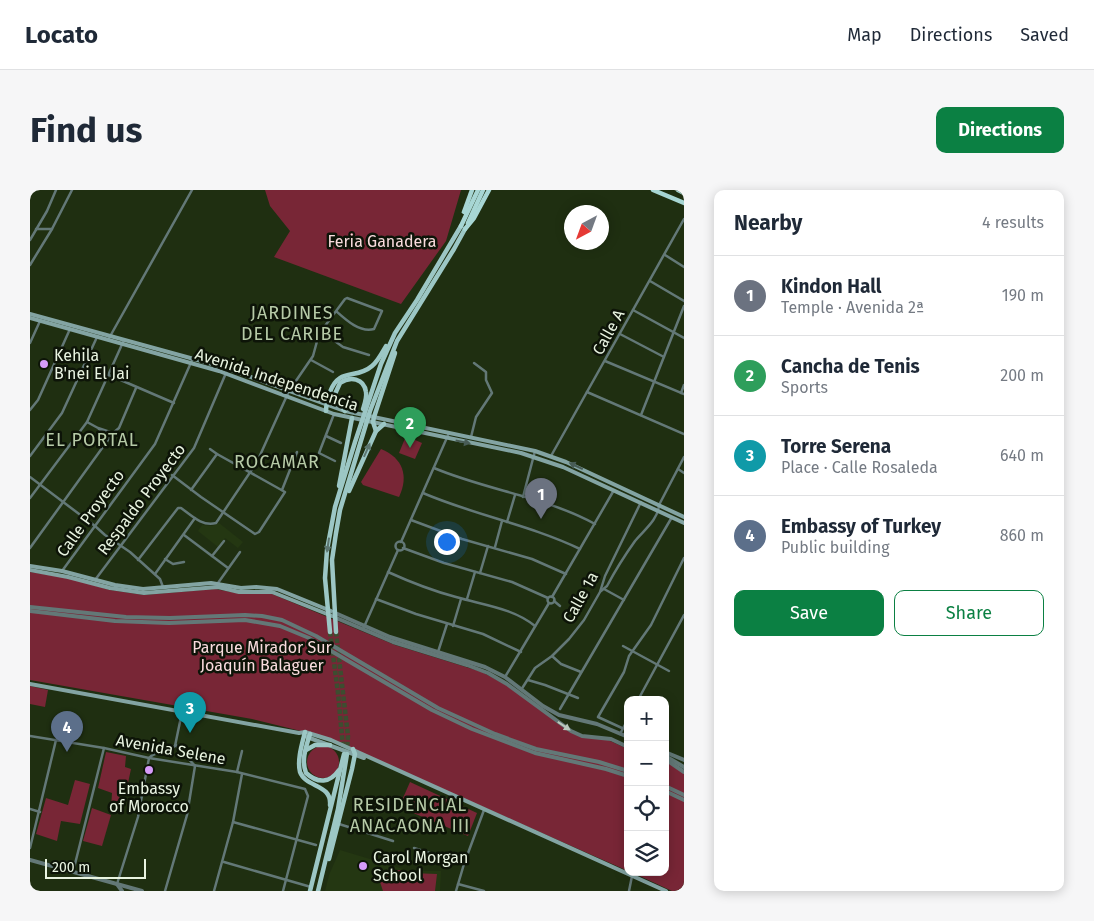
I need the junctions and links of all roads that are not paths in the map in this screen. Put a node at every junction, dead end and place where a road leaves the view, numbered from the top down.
1 (56, 190) edge
2 (72, 190) edge
3 (192, 190) edge
4 (472, 190) edge
5 (478, 190) edge
6 (483, 190) edge
7 (489, 190) edge
8 (653, 190) edge
9 (678, 190) edge
10 (684, 193) edge
11 (684, 203) edge
12 (684, 219) edge
13 (680, 225) junction
14 (463, 227) junction
15 (684, 228) edge
16 (36, 229) junction
17 (52, 229) junction
18 (30, 240) edge
19 (664, 255) junction
20 (30, 265) edge
21 (684, 267) edge
22 (650, 281) junction
23 (684, 301) edge
24 (684, 306) edge
25 (634, 310) junction
26 (336, 311) junction
27 (30, 314) edge
28 (30, 318) edge
29 (40, 321) junction
30 (47, 321) junction
31 (30, 327) edge
32 (70, 327) junction
33 (36, 329) junction
34 (321, 331) junction
35 (674, 332) junction
36 (395, 333) junction
37 (620, 334) junction
38 (401, 335) junction
39 (97, 337) junction
40 (109, 338) junction
41 (684, 338) edge
42 (123, 342) junction
43 (30, 343) edge
44 (369, 355) dead end
45 (664, 357) junction
46 (193, 358) junction
47 (311, 360) junction
48 (605, 361) junction
49 (474, 363) dead end
50 (191, 364) junction
51 (333, 372) dead end
52 (226, 374) junction
53 (109, 375) junction
54 (251, 380) junction
55 (655, 381) junction
56 (684, 385) edge
57 (136, 388) junction
58 (289, 391) junction
59 (587, 392) junction
60 (683, 394) edge
61 (287, 396) junction
62 (174, 404) junction
63 (326, 405) junction
64 (30, 410) edge
65 (326, 411) junction
66 (345, 411) junction
67 (334, 414) junction
68 (641, 415) junction
69 (352, 418) junction
70 (373, 419) junction
71 (87, 422) junction
72 (384, 424) junction
73 (413, 426) junction
74 (98, 428) junction
75 (376, 431) junction
76 (412, 431) junction
77 (113, 433) junction
78 (449, 433) junction
79 (684, 434) edge
80 (326, 436) junction
81 (471, 437) junction
82 (110, 438) junction
83 (447, 438) junction
84 (341, 442) dead end
85 (355, 442) junction
86 (210, 449) dead end
87 (535, 451) junction
88 (297, 452) dead end
89 (217, 454) junction
90 (30, 456) edge
91 (551, 456) junction
92 (534, 457) junction
93 (684, 457) edge
94 (335, 461) dead end
95 (351, 465) junction
96 (434, 468) junction
97 (678, 469) junction
98 (250, 473) junction
99 (684, 473) edge
100 (172, 475) junction
101 (30, 477) edge
102 (40, 485) junction
103 (192, 490) junction
104 (614, 490) junction
105 (284, 491) junction
106 (423, 493) junction
107 (515, 495) junction
108 (522, 497) junction
109 (30, 498) edge
110 (63, 502) junction
111 (641, 502) junction
112 (659, 505) junction
113 (336, 507) junction
114 (340, 510) junction
115 (659, 511) junction
116 (224, 512) junction
117 (684, 516) edge
118 (672, 517) junction
119 (195, 518) junction
120 (411, 520) junction
121 (502, 521) junction
122 (508, 522) junction
123 (684, 522) edge
124 (595, 524) junction
125 (95, 526) junction
126 (184, 535) junction
127 (224, 541) dead end
128 (402, 542) junction
129 (121, 545) junction
130 (488, 546) junction
131 (495, 547) junction
132 (30, 548) edge
133 (403, 548) junction
134 (580, 549) junction
135 (398, 550) junction
136 (240, 552) dead end
137 (212, 556) junction
138 (684, 558) edge
139 (165, 559) junction
140 (138, 560) junction
141 (184, 562) dead end
142 (30, 566) edge
143 (228, 568) junction
144 (30, 570) edge
145 (62, 570) junction
146 (388, 572) junction
147 (475, 572) junction
148 (480, 573) junction
149 (154, 574) junction
150 (566, 574) junction
151 (59, 575) junction
152 (95, 580) junction
153 (218, 583) junction
154 (604, 589) junction
155 (164, 590) junction
156 (600, 592) junction
157 (552, 597) junction
158 (548, 598) junction
159 (376, 599) junction
160 (461, 599) junction
161 (467, 599) junction
162 (624, 600) junction
163 (554, 602) junction
164 (549, 603) junction
165 (560, 606) dead end
166 (30, 607) edge
167 (30, 611) edge
168 (331, 611) joint
169 (50, 612) junction
170 (684, 615) edge
171 (332, 616) joint
172 (447, 624) junction
173 (453, 626) junction
174 (535, 626) junction
175 (363, 628) junction
176 (330, 632) tunnel mouth
177 (336, 632) tunnel mouth
178 (623, 646) dead end
179 (521, 652) junction
180 (632, 652) junction
181 (438, 654) junction
182 (552, 656) junction
183 (657, 665) junction
184 (669, 671) dead end
185 (581, 673) junction
186 (504, 679) junction
187 (527, 680) junction
188 (30, 684) edge
189 (521, 690) junction
190 (569, 694) junction
191 (640, 696) edge
192 (578, 698) dead end
193 (560, 709) dead end
194 (182, 711) junction
195 (624, 725) edge
196 (622, 728) junction
197 (620, 734) junction
198 (307, 735) junction
199 (30, 736) edge
200 (624, 736) edge
201 (56, 740) junction
202 (176, 743) junction
203 (330, 745) junction
204 (338, 745) junction
205 (624, 745) edge
206 (104, 748) junction
207 (305, 750) junction
208 (242, 751) dead end
209 (350, 752) junction
210 (669, 754) edge
211 (149, 758) junction
212 (669, 760) edge
213 (684, 760) edge
214 (669, 761) edge
215 (195, 766) junction
216 (342, 767) junction
217 (684, 767) edge
218 (624, 770) edge
219 (237, 772) junction
220 (684, 772) edge
221 (242, 774) junction
222 (624, 775) edge
223 (669, 788) edge
224 (669, 793) edge
225 (684, 795) edge
226 (684, 800) edge
227 (30, 809) edge
228 (484, 810) junction
229 (40, 812) junction
230 (233, 822) junction
231 (339, 824) junction
232 (326, 827) junction
233 (296, 840) junction
234 (393, 842) dead end
235 (316, 845) dead end
236 (30, 848) edge
237 (414, 848) dead end
238 (30, 860) edge
239 (223, 862) junction
240 (464, 864) junction
241 (73, 872) junction
242 (624, 872) edge
243 (632, 876) joint
244 (313, 879) junction
245 (286, 880) junction
246 (321, 880) junction
247 (117, 884) junction
248 (458, 884) junction
249 (311, 889) edge
250 (122, 891) edge
251 (142, 891) edge
252 (165, 891) edge
253 (214, 891) edge
254 (283, 891) edge
255 (318, 891) edge
256 (456, 891) edge
257 (484, 891) edge
258 (629, 891) edge
259 (666, 891) edge

1 - 16 street
2 - 17 street
3 - 40 street
4 - 14 highway
5 - 14 highway
6 - 14 highway
7 - 14 highway
8 - 11 highway
9 - 10 highway
12 - 13 street, Calle A
13 - 15 street
13 - 19 street, Calle A
14 - 36 main road
14 - 38 main road
16 - 17 street
16 - 18 street
17 - 20 street
19 - 21 street
19 - 22 street, Calle A
22 - 23 street
22 - 25 street, Calle A
24 - 35 street
25 - 35 street
25 - 37 street, Calle A
26 - 26 street
26 - 34 street
27 - 30 main road, Avenida Independencia
28 - 29 main road, Avenida Independencia
29 - 30 main road, Avenida Independencia
29 - 33 street
30 - 32 main road, Avenida Independencia
31 - 33 street
32 - 39 main road, Avenida Independencia
32 - 40 main road, Avenida Independencia
32 - 64 street
33 - 43 street
34 - 44 street
34 - 47 street
35 - 41 street
35 - 45 street
36 - 63 main road
36 - 85 main road
37 - 45 street
37 - 48 street, Calle A
38 - 70 main road
38 - 95 main road
39 - 40 main road, Avenida Independencia
39 - 90 street
40 - 42 main road, Avenida Independencia
42 - 46 main road, Avenida Independencia
42 - 50 main road, Avenida Independencia
42 - 53 street
45 - 55 street
46 - 50 street, Calle Proyecto
46 - 54 main road, Avenida Independencia
47 - 51 street
47 - 58 street
48 - 55 street
48 - 59 street, Calle A
49 - 81 street
50 - 52 main road, Avenida Independencia
50 - 62 street, Calle Proyecto
52 - 54 main road, Avenida Independencia
52 - 100 street, Respaldo Proyecto
53 - 57 street
53 - 71 street
54 - 58 main road, Avenida Independencia
54 - 61 main road, Avenida Independencia
55 - 60 street
55 - 68 street
56 - 60 street
57 - 62 street
57 - 77 street
58 - 61 street
58 - 63 main road, Avenida Independencia
59 - 68 street
59 - 91 street, Calle A
61 - 65 main road, Avenida Independencia
61 - 98 street
62 - 125 street, Calle Proyecto
63 - 65 main road
63 - 66 main road, Avenida Independencia
65 - 67 main road, Avenida Independencia
66 - 70 main road, Avenida Independencia
66 - 85 main road
67 - 69 main road, Avenida Independencia
67 - 80 street
68 - 79 street
69 - 70 main road, Avenida Independencia
69 - 113 main road
70 - 72 main road, Avenida Independencia
70 - 73 main road, Avenida Independencia
70 - 75 main road
71 - 74 street
71 - 102 street
72 - 75 main road
72 - 76 main road, Avenida Independencia
73 - 76 main road
73 - 78 main road, Avenida Independencia
74 - 77 street
74 - 82 street
114 -> 75 main road
76 - 83 main road, Avenida Independencia
77 - 82 street
78 - 81 main road, Avenida Independencia
78 - 83 street
80 - 84 street
80 - 94 street
81 - 87 main road, Avenida Independencia
82 - 110 street
83 -> 92 main road, Avenida Independencia
83 - 96 street
85 - 95 main road
86 - 89 street
87 - 91 main road, Avenida Independencia
87 - 92 street
88 - 105 street
89 - 98 street
89 - 103 street
112 -> 91 main road, Avenida Independencia
92 - 104 main road, Avenida Independencia
92 - 108 street
93 - 97 street
95 - 113 main road
95 - 114 main road
96 - 106 street
96 - 107 street
97 - 99 street
97 - 112 street
98 - 105 street
98 - 116 street
100 - 103 street
100 - 129 street, Respaldo Proyecto
101 - 102 street
102 - 109 street
102 - 110 street
103 - 116 street
104 - 111 main road, Avenida Independencia
104 - 124 street
105 - 116 street
106 - 120 street
106 - 121 street
107 - 108 street
107 - 122 street
108 - 124 street
110 - 125 street
110 - 132 street
111 - 115 main road, Avenida Independencia
111 - 156 street, Calle 1a
112 - 115 street
112 - 117 main road, Avenida Independencia
113 -> 176 main road
114 - 177 main road
115 - 118 main road, Avenida Independencia
115 - 154 street
116 - 119 street
118 - 123 main road, Avenida Independencia
118 - 162 street
119 - 126 street
119 - 140 street
120 - 128 street
120 - 130 street
121 - 122 street
121 - 131 street
122 - 134 street
124 - 134 street
125 - 129 street
125 - 145 street, Calle Proyecto
126 - 137 street
126 - 139 street
127 - 137 street
128 - 133 street
128 - 135 street
129 - 140 street
129 - 152 street, Respaldo Proyecto
130 - 131 street
130 - 148 street
131 - 150 street
133 - 135 street
133 - 147 street
134 - 150 street
135 - 146 street
136 - 143 street
137 - 143 street
138 - 180 street
139 - 141 street
139 - 149 street
140 - 149 street
142 - 145 main road
143 - 153 street
144 - 151 main road
145 - 151 street, Calle Proyecto
145 - 152 main road
146 - 159 street
146 - 160 street
147 - 148 street
147 - 161 street
148 - 158 street
149 - 155 street
150 - 157 street
151 - 155 main road
152 - 155 main road
153 - 155 main road
153 - 168 main road
154 - 156 street
154 - 162 street
155 - 171 main road
156 - 182 street, Calle 1a
157 - 158 street
157 - 163 street
158 - 164 street
159 - 172 street
159 - 175 street
160 - 161 street
160 - 173 street
161 - 174 street
162 - 185 street
163 - 164 street
163 - 165 street
164 - 174 street
166 - 169 street
167 - 169 street
168 - 175 street
169 - 218 street
169 - 222 street
170 - 183 street
171 - 175 street
172 - 173 street
172 - 181 street
173 - 179 street
174 - 179 street
175 - 181 street
178 - 180 street
179 - 186 street
180 - 183 street
180 - 196 street
181 - 186 street
182 - 185 street
182 - 187 street, Calle 1a
183 - 184 street
183 - 191 street
185 - 190 street
186 - 189 street
186 -> 205 street
187 - 189 street, Calle 1a
187 - 190 street
188 - 194 main road
189 - 197 street
190 - 192 street
190 - 193 street
194 - 198 main road
194 - 202 street
195 - 196 street
196 - 197 street
197 - 200 street
198 - 203 main road
198 - 204 main road
198 - 207 main road
198 - 232 main road
199 - 201 street, Avenida Selene
201 - 206 street, Avenida Selene
201 - 229 street
202 - 211 street
202 - 215 street
203 - 204 main road
203 - 207 main road
204 - 209 main road
206 - 211 street, Avenida Selene
206 - 241 street
207 - 216 main road
208 - 219 street
209 - 216 main road
209 - 228 main road
209 - 231 main road
209 - 246 main road
210 - 213 street
211 - 215 street, Avenida Selene
211 - 247 street
212 - 217 street
214 - 220 street
215 - 219 street, Avenida Selene
215 - 252 street
216 - 232 main road
219 - 221 street, Avenida Selene
221 - 230 street
221 - 233 street, Avenida Selene
223 - 225 street
224 - 226 street
227 - 229 street
228 - 240 street
228 - 242 main road
229 - 236 street
230 - 233 street
230 - 239 street
231 - 234 street
231 - 246 main road
232 - 244 main road
233 - 235 street
233 - 245 street
237 - 240 street
238 - 241 street
239 - 245 street
239 - 253 street
240 - 248 street
241 - 247 street
243 - 258 street
243 - 259 main road
244 - 246 main road
244 - 249 main road
245 - 249 street
245 - 254 street
246 - 255 main road
247 - 250 street
247 - 251 street
248 - 256 street
248 - 257 street

